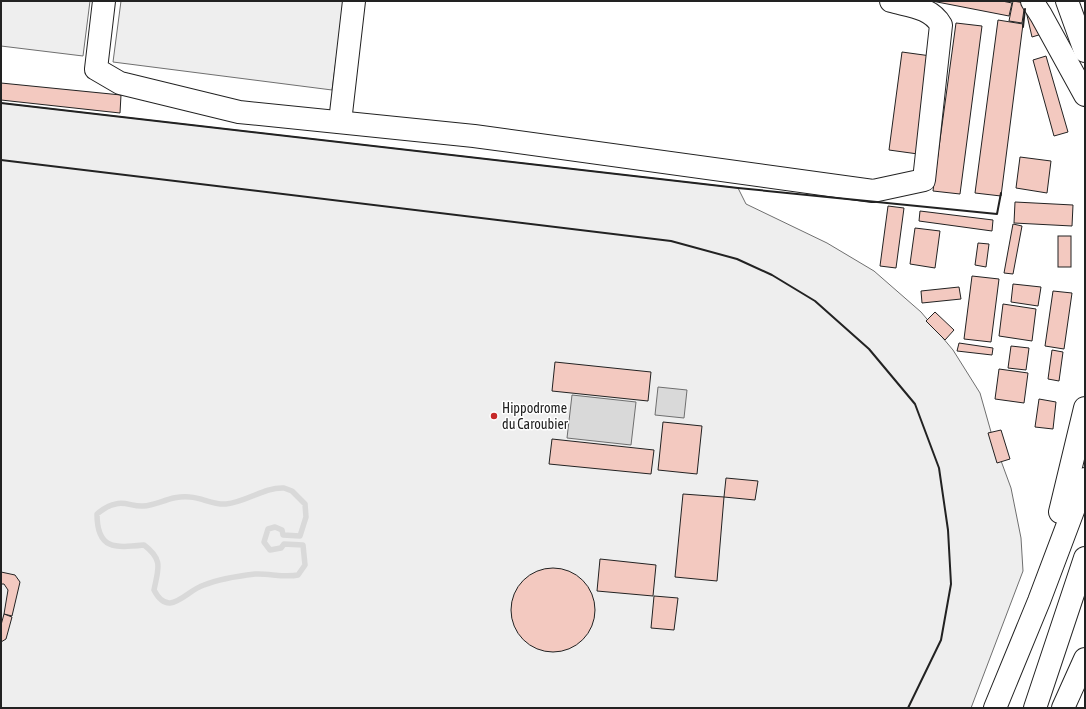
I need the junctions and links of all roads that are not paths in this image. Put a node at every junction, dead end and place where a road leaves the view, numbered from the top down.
1 (104, 1) edge
2 (354, 1) edge
3 (891, 1) edge
4 (1032, 1) edge
5 (1067, 1) edge
6 (1085, 51) edge
7 (1085, 95) edge
8 (340, 122) junction
9 (1085, 408) edge
10 (1085, 479) edge
11 (1085, 558) edge
12 (1039, 601) junction
13 (1085, 659) edge
14 (995, 708) edge
15 (1035, 708) edge
16 (1063, 708) edge

1 - 8 main road
2 - 8 main road
3 - 8 main road
4 - 7 main road
5 - 6 main road
9 - 12 main road
10 - 12 main road
11 - 15 main road
12 - 14 main road
13 - 16 main road

